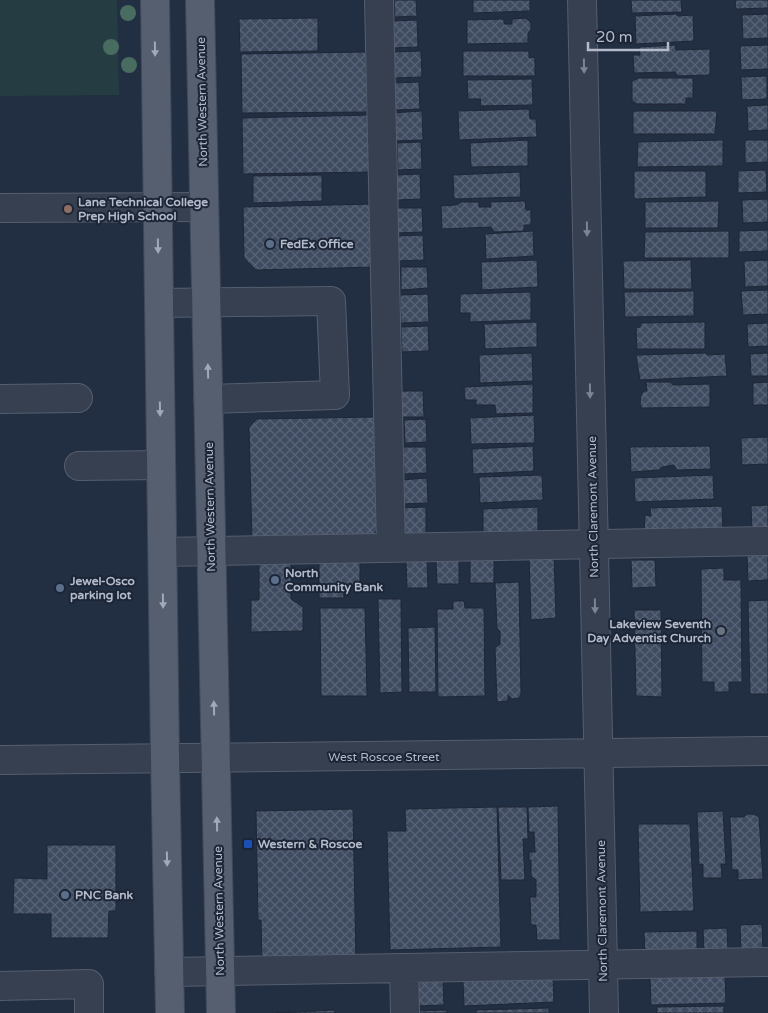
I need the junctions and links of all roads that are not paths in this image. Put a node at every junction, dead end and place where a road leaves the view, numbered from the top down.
1 (155, 0) edge
2 (200, 0) edge
3 (379, 0) edge
4 (582, 0) edge
5 (158, 207) junction
6 (204, 207) junction
7 (0, 208) edge
8 (206, 303) junction
9 (159, 304) junction
10 (78, 398) dead end
11 (0, 399) edge
12 (208, 399) junction
13 (161, 465) junction
14 (79, 466) dead end
15 (768, 541) edge
16 (594, 544) junction
17 (392, 548) junction
18 (211, 551) junction
19 (162, 552) junction
20 (768, 751) edge
21 (599, 754) junction
22 (215, 757) junction
23 (164, 758) junction
24 (0, 760) edge
25 (768, 962) edge
26 (603, 965) junction
27 (404, 968) junction
28 (169, 972) junction
29 (220, 972) junction
30 (0, 986) edge
31 (89, 1013) edge
32 (170, 1013) edge
33 (221, 1013) edge
34 (405, 1013) edge
35 (604, 1013) edge

1 -> 5 main road
2 - 6 main road, North Western Avenue
3 - 17 street
4 -> 16 street, North Claremont Avenue
5 - 6 street
5 - 7 street
5 -> 9 main road
6 - 8 main road, North Western Avenue
8 - 9 street
12 -> 8 main road, North Western Avenue
8 - 12 street
9 -> 13 main road
10 - 11 street
12 - 18 main road, North Western Avenue
13 - 14 street
13 - 19 main road
15 - 16 street
16 - 17 street
16 -> 21 street, North Claremont Avenue
17 - 18 street
18 - 19 street
22 -> 18 main road, North Western Avenue
19 -> 23 main road
20 - 21 street, West Roscoe Street
21 - 22 street, West Roscoe Street
21 - 26 street, North Claremont Avenue
22 - 23 street, West Roscoe Street
29 -> 22 main road, North Western Avenue
23 - 24 street, West Roscoe Street
23 -> 28 main road
25 - 26 street
26 - 27 street
26 - 35 street, North Claremont Avenue
27 - 29 street
27 - 34 street
28 - 29 street
28 - 32 main road
29 - 33 main road, North Western Avenue
30 - 31 street

